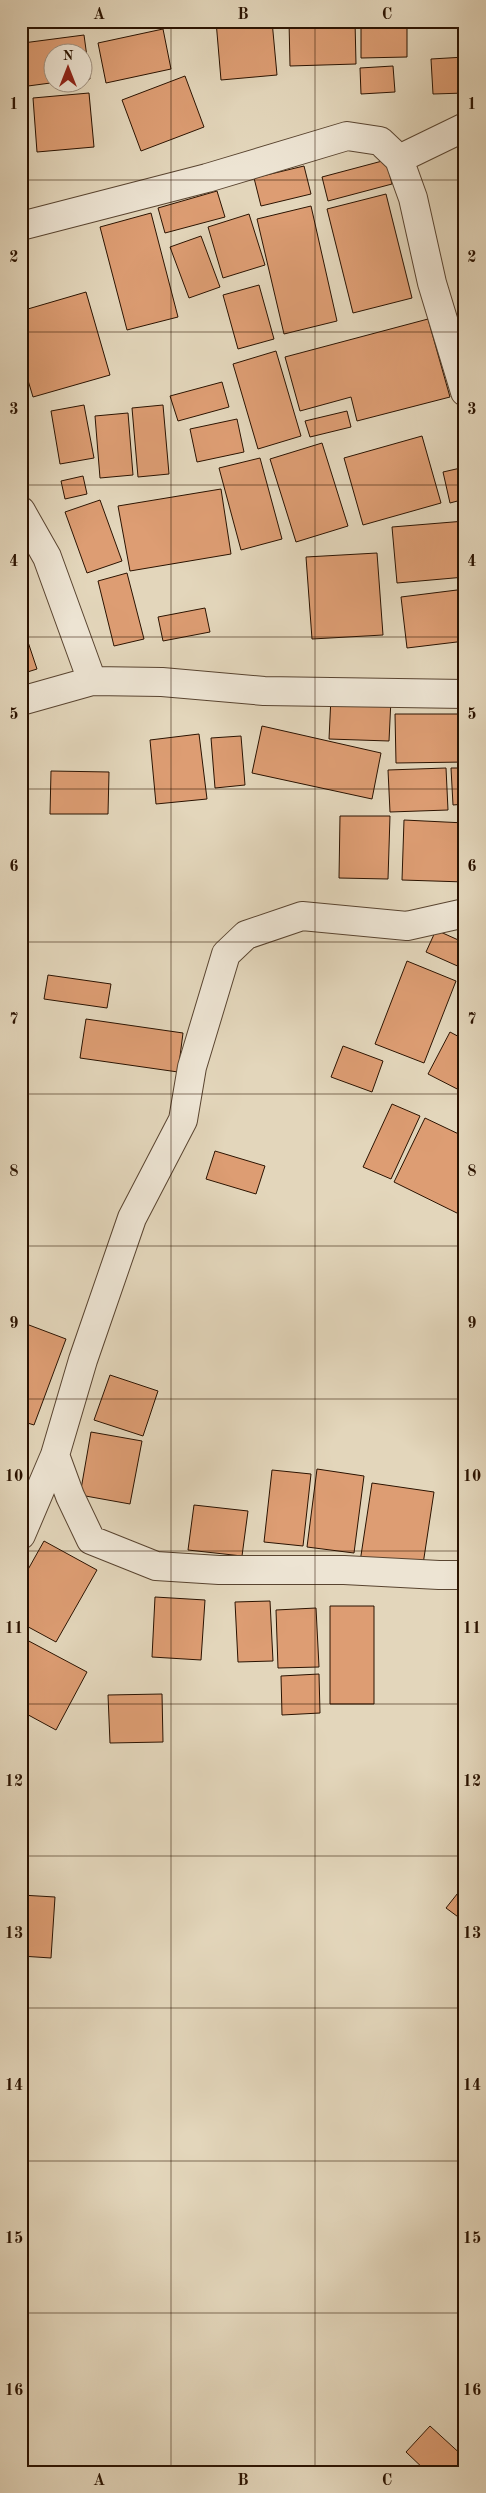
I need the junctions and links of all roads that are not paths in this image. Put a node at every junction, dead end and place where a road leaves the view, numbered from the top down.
1 (465, 127) edge
2 (399, 159) junction
3 (21, 226) edge
4 (465, 392) edge
5 (21, 511) edge
6 (92, 681) junction
7 (465, 694) edge
8 (21, 701) edge
9 (465, 913) edge
10 (55, 1455) junction
11 (21, 1535) edge
12 (465, 1575) edge

1 - 2 street
2 - 3 street
2 - 4 street
5 - 6 street
6 - 7 street
6 - 8 street
9 - 10 street
10 - 11 street
10 - 12 street

